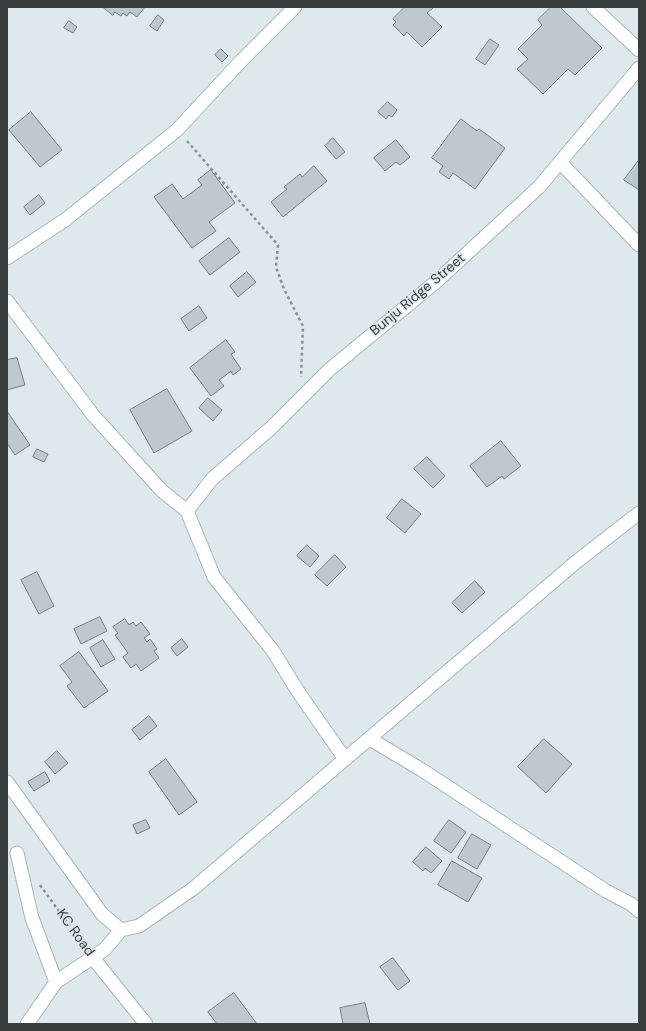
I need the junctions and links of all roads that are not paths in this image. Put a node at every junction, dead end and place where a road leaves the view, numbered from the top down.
1 (294, 7) edge
2 (593, 7) edge
3 (639, 50) edge
4 (639, 68) edge
5 (560, 162) junction
6 (639, 245) edge
7 (7, 258) edge
8 (7, 301) edge
9 (187, 511) junction
10 (639, 513) edge
11 (370, 739) junction
12 (345, 759) junction
13 (7, 782) edge
14 (17, 853) dead end
15 (636, 907) edge
16 (121, 930) junction
17 (93, 958) junction
18 (56, 982) junction
19 (27, 1024) edge
20 (146, 1024) edge

1 - 7 street
2 - 3 street
4 - 5 street, Bunju Ridge Street
5 - 6 street
5 - 9 street, Bunju Ridge Street
8 - 9 street
9 - 12 street
10 - 11 street
11 - 12 street
11 - 15 street
12 - 16 street
13 - 16 street
14 - 18 street
16 - 17 street
17 - 18 street
17 - 20 street, KC Road
18 - 19 street

